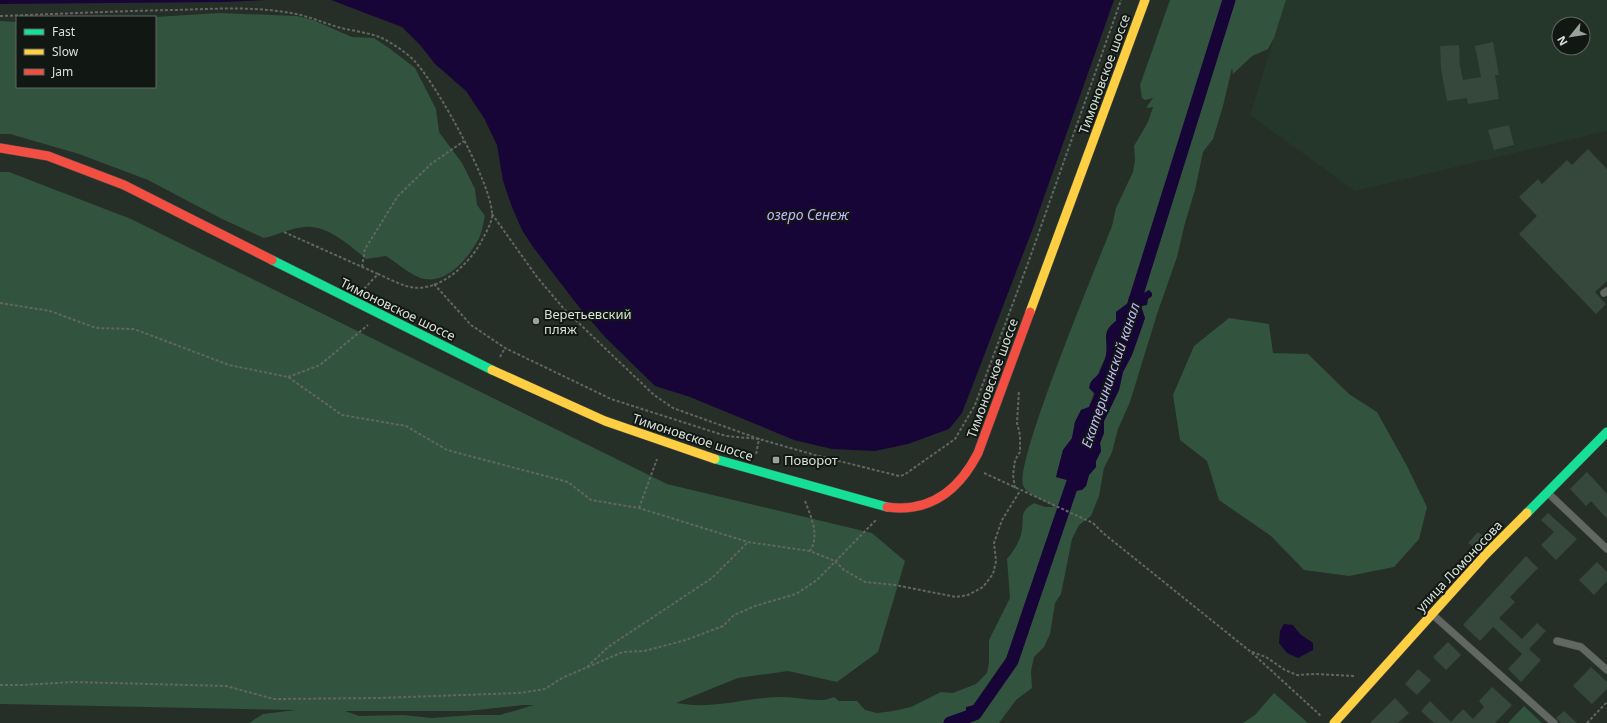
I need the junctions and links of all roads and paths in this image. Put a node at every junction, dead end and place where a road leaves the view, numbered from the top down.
1 (1121, 0) edge
2 (1145, 0) edge
3 (0, 16) edge
4 (464, 141) junction
5 (0, 148) edge
6 (492, 214) junction
7 (284, 232) dead end
8 (362, 267) junction
9 (378, 274) junction
10 (434, 284) junction
11 (353, 301) junction
12 (0, 303) edge
13 (380, 315) junction
14 (505, 348) junction
15 (498, 362) dead end
16 (288, 377) junction
17 (1018, 385) dead end
18 (1607, 432) edge
19 (759, 439) junction
20 (755, 458) dead end
21 (657, 459) dead end
22 (984, 473) dead end
23 (1015, 488) junction
24 (1020, 491) junction
25 (1548, 493) junction
26 (804, 499) dead end
27 (639, 508) junction
28 (879, 517) dead end
29 (748, 542) junction
30 (1607, 549) edge
31 (810, 551) junction
32 (835, 561) junction
33 (1432, 614) junction
34 (1557, 641) dead end
35 (1251, 652) junction
36 (585, 669) junction
37 (1607, 670) edge
38 (1373, 678) junction
39 (0, 684) edge
40 (1607, 702) edge
41 (1324, 720) dead end
42 (1334, 723) edge
43 (1554, 723) edge
44 (1587, 723) edge

1 - 19 path
2 - 13 street, Тимоновское шоссе
3 - 4 path
4 - 6 path
4 - 8 path
5 - 11 street, Тимоновское шоссе
6 - 10 path
6 - 19 path
7 - 8 path
8 - 9 path
9 - 10 path
9 - 11 path
10 - 14 path
11 - 13 street, Тимоновское шоссе
12 - 16 path
13 - 16 path
14 - 15 path
14 - 19 path
16 - 27 path
17 - 23 path
18 - 25 street, улица Ломоносова
19 - 20 path
21 - 27 path
22 - 23 path
23 - 24 path
24 - 32 path
24 - 35 path
25 - 30 lane
25 - 33 street, улица Ломоносова
26 - 31 path
27 - 29 path
28 - 32 path
29 - 31 path
29 - 36 path
31 - 32 path
32 - 36 path
33 - 38 street, улица Ломоносова
33 - 43 lane
34 - 37 lane
35 - 38 path
35 - 41 path
36 - 39 path
38 - 42 street, улица Ломоносова
40 - 44 path

